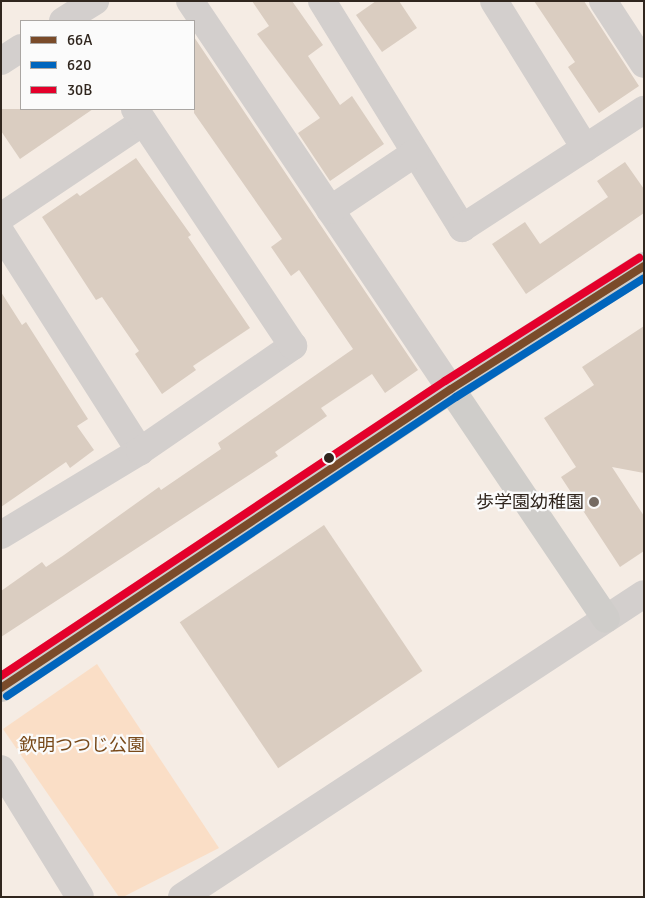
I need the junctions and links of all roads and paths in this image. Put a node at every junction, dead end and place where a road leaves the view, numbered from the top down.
1 (190, 1) edge
2 (322, 1) edge
3 (494, 1) edge
4 (603, 1) edge
5 (20, 49) edge
6 (1, 61) edge
7 (644, 64) edge
8 (644, 110) edge
9 (139, 115) edge
10 (585, 148) junction
11 (415, 153) junction
12 (330, 210) junction
13 (1, 217) edge
14 (1, 233) edge
15 (644, 266) edge
16 (451, 389) junction
17 (140, 451) junction
18 (1, 535) edge
19 (644, 594) edge
20 (606, 619) junction
21 (1, 688) edge
22 (1, 769) edge
23 (80, 897) edge
24 (182, 897) edge

1 - 12 street
2 - 11 street
3 - 10 street
4 - 7 street
5 - 6 street
8 - 10 street
9 - 13 street
9 - 17 street
10 - 11 street
11 - 12 street
12 - 16 street
14 - 17 street
15 - 16 street
16 - 20 street
16 - 21 street
17 - 18 street
19 - 20 street
20 - 24 street
22 - 23 street

